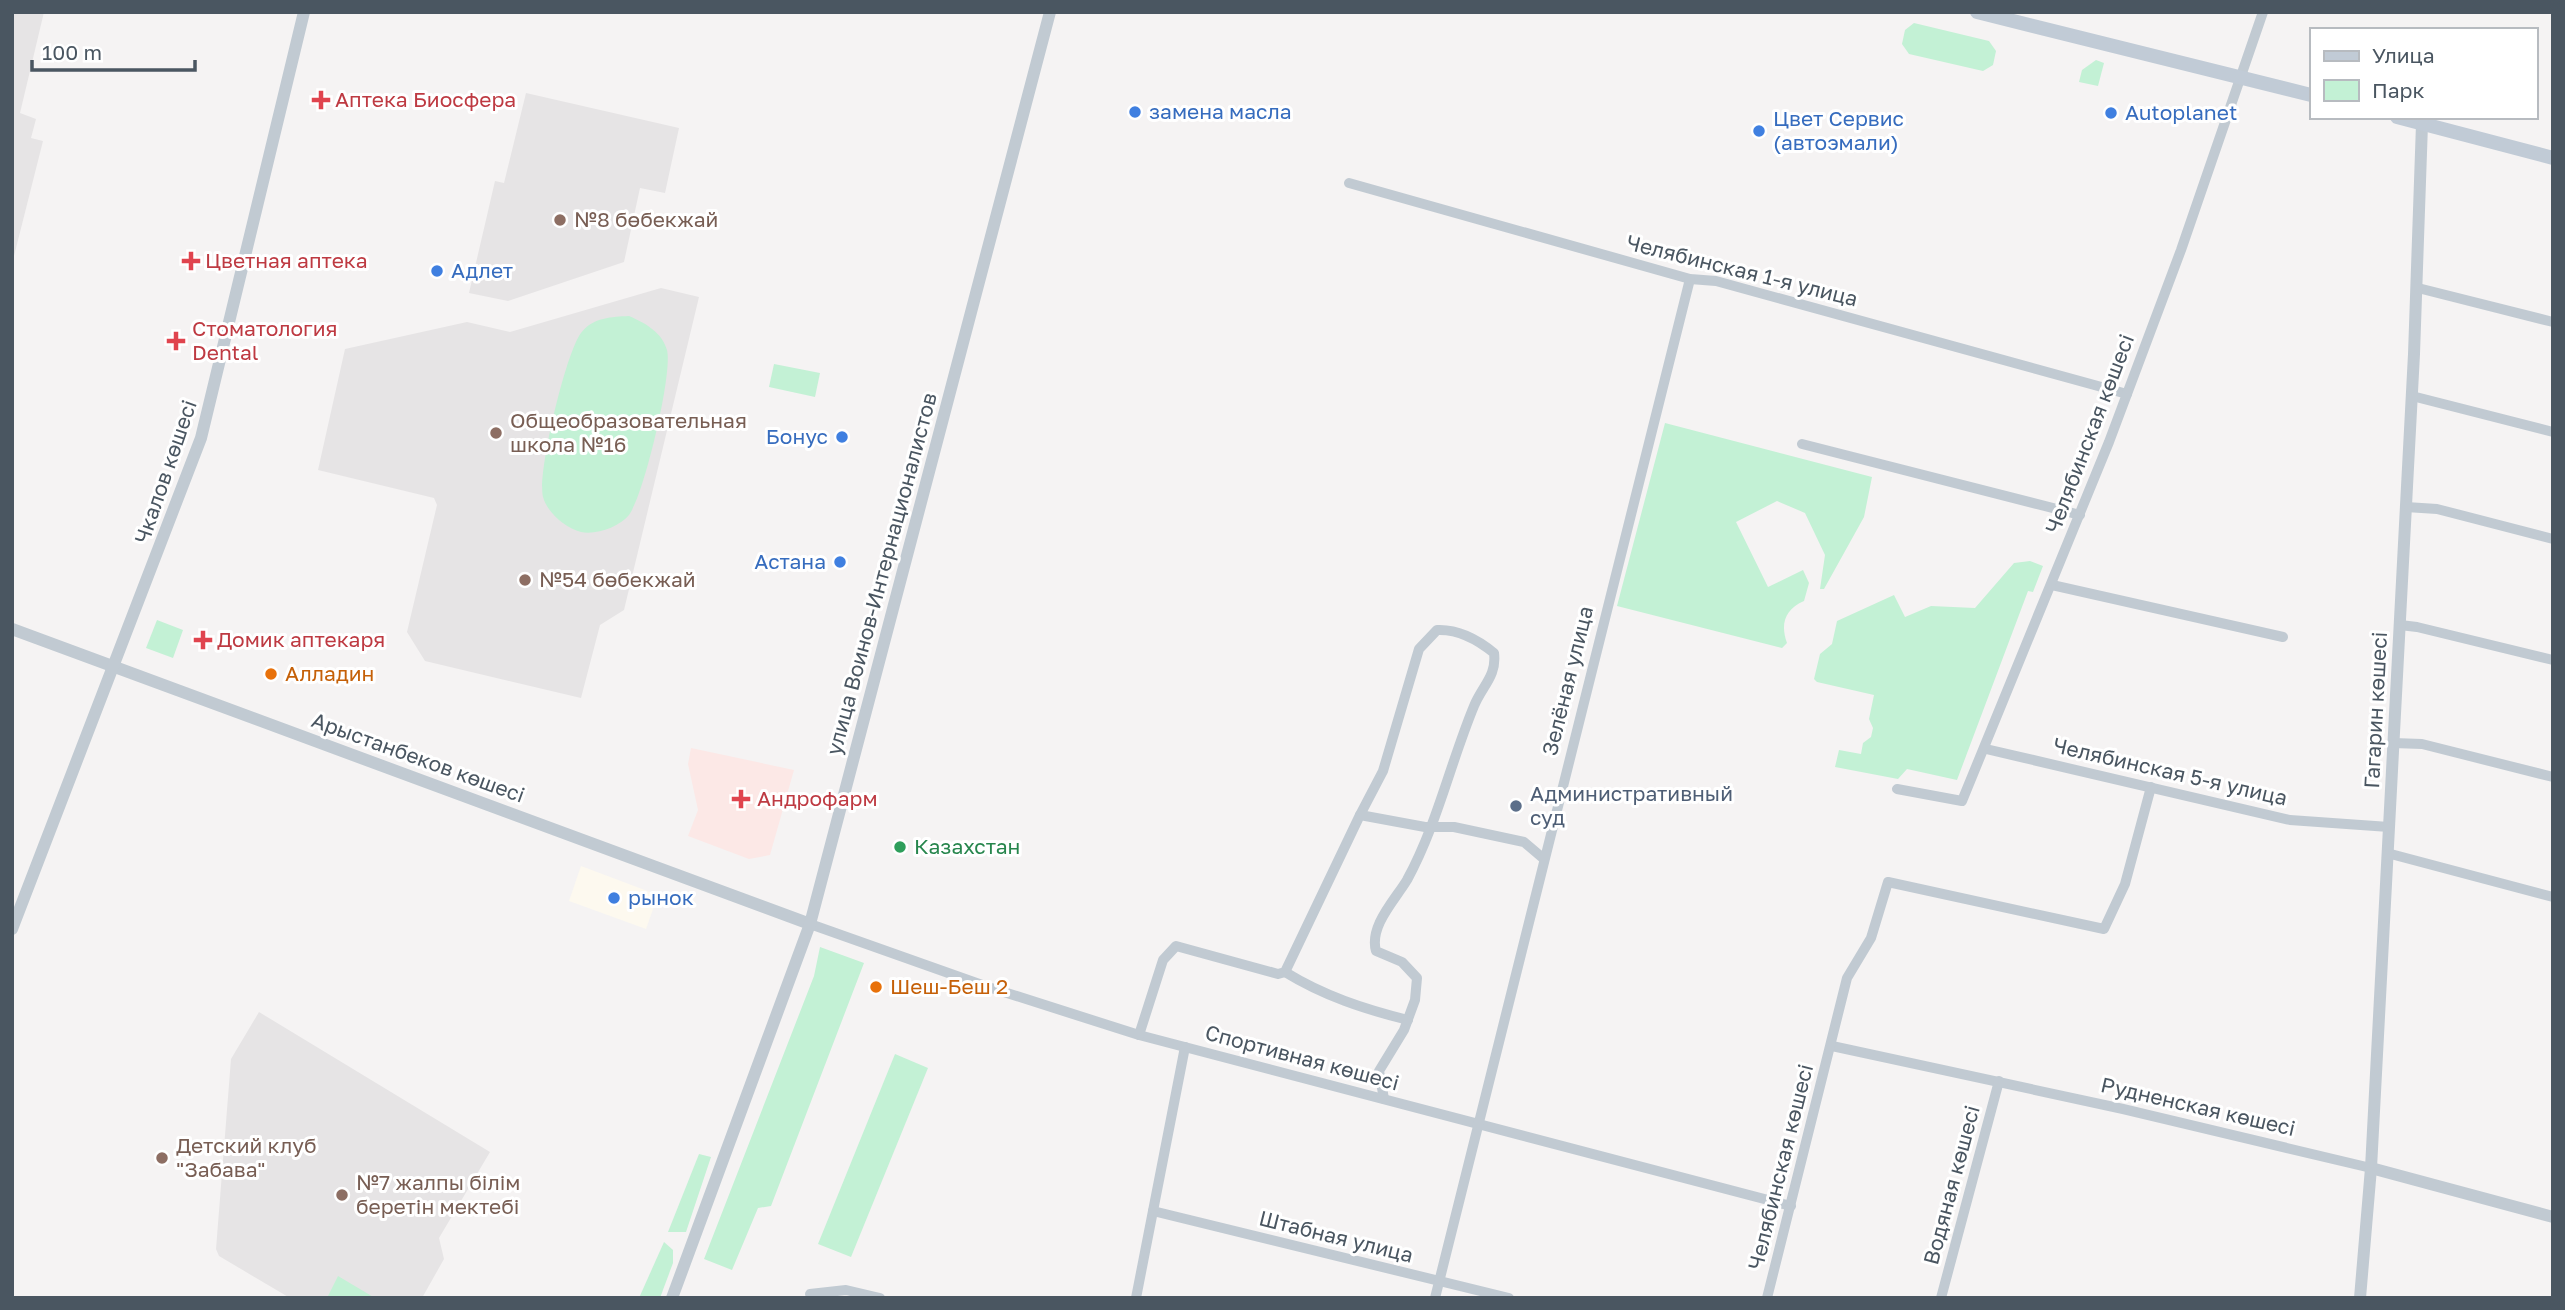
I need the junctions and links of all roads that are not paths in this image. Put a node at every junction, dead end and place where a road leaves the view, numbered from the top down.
1 (304, 12) edge
2 (1050, 12) edge
3 (1977, 12) edge
4 (2263, 12) edge
5 (2242, 77) junction
6 (2310, 95) edge
7 (2404, 119) edge
8 (2422, 124) junction
9 (2553, 158) edge
10 (1349, 183) dead end
11 (1690, 279) junction
12 (2418, 288) junction
13 (2553, 322) edge
14 (2127, 394) junction
15 (2412, 396) junction
16 (2553, 432) edge
17 (1802, 444) dead end
18 (2406, 507) junction
19 (2080, 515) junction
20 (2553, 539) edge
21 (2052, 585) junction
22 (2400, 625) junction
23 (12, 629) edge
24 (2283, 637) dead end
25 (2553, 660) edge
26 (114, 667) junction
27 (2393, 743) junction
28 (1986, 749) junction
29 (2553, 777) edge
30 (2151, 787) junction
31 (1897, 789) dead end
32 (1360, 815) junction
33 (1434, 825) junction
34 (2389, 827) junction
35 (2387, 853) junction
36 (1544, 859) junction
37 (2553, 897) edge
38 (810, 924) junction
39 (12, 929) edge
40 (1285, 972) junction
41 (1408, 1020) junction
42 (1139, 1035) junction
43 (1832, 1046) junction
44 (1185, 1047) junction
45 (1999, 1081) junction
46 (1384, 1099) junction
47 (1479, 1124) junction
48 (2371, 1168) junction
49 (1791, 1206) junction
50 (1153, 1211) junction
51 (2553, 1216) edge
52 (1439, 1282) junction
53 (810, 1294) dead end
54 (673, 1298) edge
55 (880, 1298) edge
56 (1136, 1298) edge
57 (1435, 1298) edge
58 (1509, 1298) edge
59 (1767, 1298) edge
60 (1941, 1298) edge
61 (2360, 1298) edge

1 - 26 street, Чкалов көшесі
2 - 38 street, улица Воинов-Интернационалистов
3 - 5 main road
4 - 5 street, Челябинская көшесі
5 - 6 main road
5 - 14 street, Челябинская көшесі
7 - 8 main road
8 - 9 main road
8 - 12 street, Гагарин көшесі
10 - 11 street, Челябинская 1-я улица
11 - 14 street, Челябинская 1-я улица
11 - 36 street, Зелёная улица
12 - 13 street
12 - 15 street, Гагарин көшесі
14 - 19 street, Челябинская көшесі
15 - 16 street
15 - 18 street, Гагарин көшесі
17 - 19 street
18 - 20 street
18 - 22 street, Гагарин көшесі
19 - 21 street, Челябинская көшесі
21 - 24 street
21 - 28 street, Челябинская көшесі
22 - 25 street
22 - 27 street, Гагарин көшесі
23 - 26 street, Арыстанбеков көшесі
26 - 38 street, Арыстанбеков көшесі
26 - 39 street, Чкалов көшесі
27 - 29 street
27 - 34 street, Гагарин көшесі
28 - 30 street, Челябинская 5-я улица
28 - 31 street, Челябинская көшесі
30 - 34 street, Челябинская 5-я улица
30 - 43 street, Челябинская көшесі
32 - 33 street
32 - 33 street
32 - 40 street
33 - 36 street
33 - 41 street
34 - 35 street, Гагарин көшесі
35 - 37 street
35 - 48 street, Гагарин көшесі
36 - 47 street, Зелёная улица
38 - 42 street, Спортивная көшесі
38 - 54 street, улица Воинов-Интернационалистов
40 - 41 street
40 - 42 street
41 - 46 street
42 - 44 street, Спортивная көшесі
43 - 45 street, Рудненская көшесі
43 - 49 street, Челябинская көшесі
44 - 46 street, Спортивная көшесі
44 - 50 street
45 - 48 street, Рудненская көшесі
45 - 60 street, Водяная көшесі
46 - 47 street, Спортивная көшесі
47 - 49 street, Спортивная көшесі
47 - 52 street, Зелёная улица
48 - 51 street, Рудненская көшесі
48 - 61 street, Гагарин көшесі
49 - 59 street, Челябинская көшесі
50 - 52 street, Штабная улица
50 - 56 street
52 - 57 street, Зелёная улица
52 - 58 street, Штабная улица
53 - 55 street

